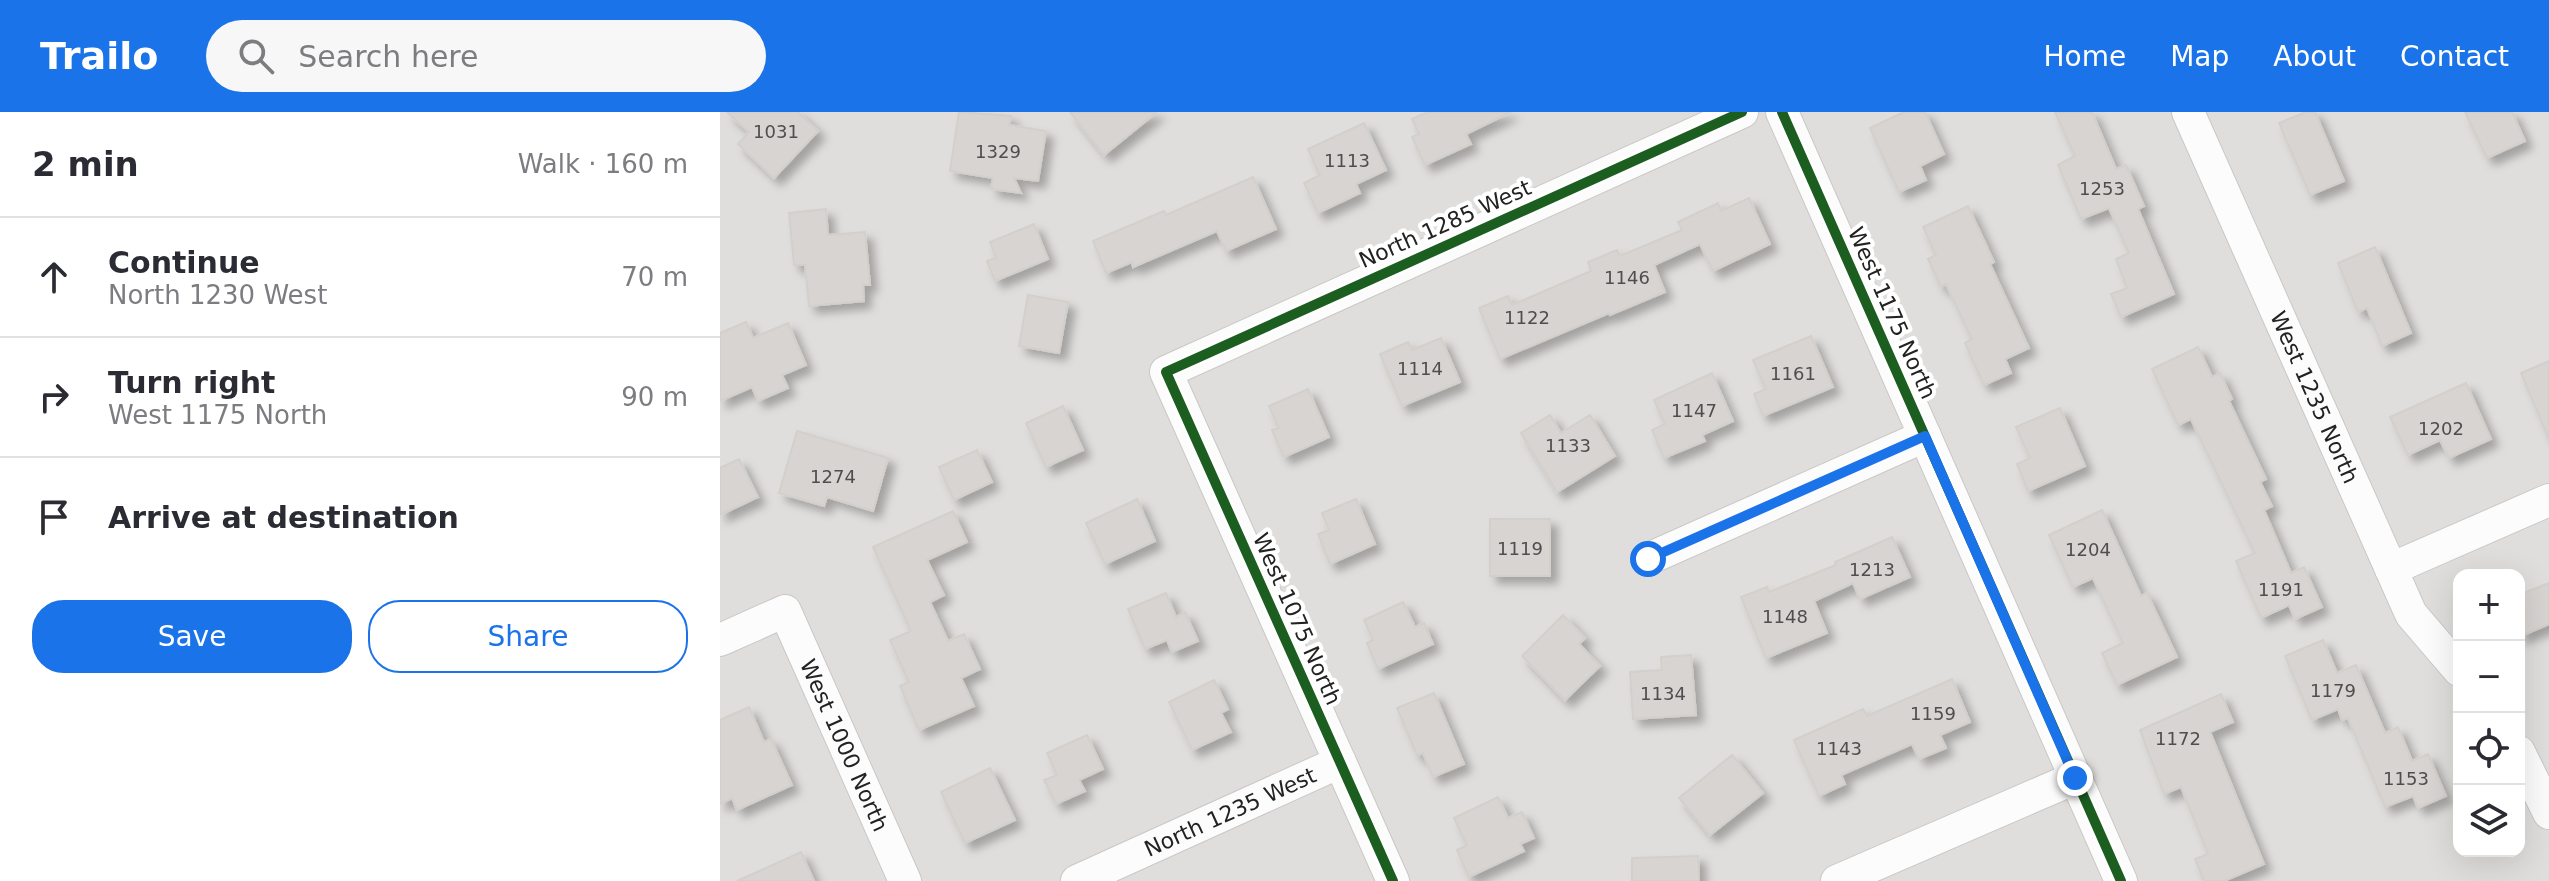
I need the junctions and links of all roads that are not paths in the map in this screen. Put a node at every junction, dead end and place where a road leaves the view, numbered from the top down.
1 (1742, 112) edge
2 (1782, 112) edge
3 (2188, 112) edge
4 (1166, 372) joint
5 (1925, 436) junction
6 (2549, 500) edge
7 (1648, 559) dead end
8 (2391, 569) junction
9 (720, 640) edge
10 (2453, 663) edge
11 (1340, 762) junction
12 (2525, 764) edge
13 (2075, 778) junction
14 (2549, 813) edge
15 (905, 881) edge
16 (1077, 881) edge
17 (1393, 881) edge
18 (1837, 881) edge
19 (2121, 881) edge

1 - 4 street, North 1285 West
2 - 5 street, West 1175 North
3 - 8 street, West 1235 North
4 - 11 street, West 1075 North
5 - 7 street
5 - 13 street, West 1175 North
6 - 8 street
8 - 10 street, West 1235 North
9 - 15 street, West 1000 North
11 - 16 street, North 1235 West
11 - 17 street, West 1075 North
12 - 14 street
13 - 18 street
13 - 19 street, West 1175 North

